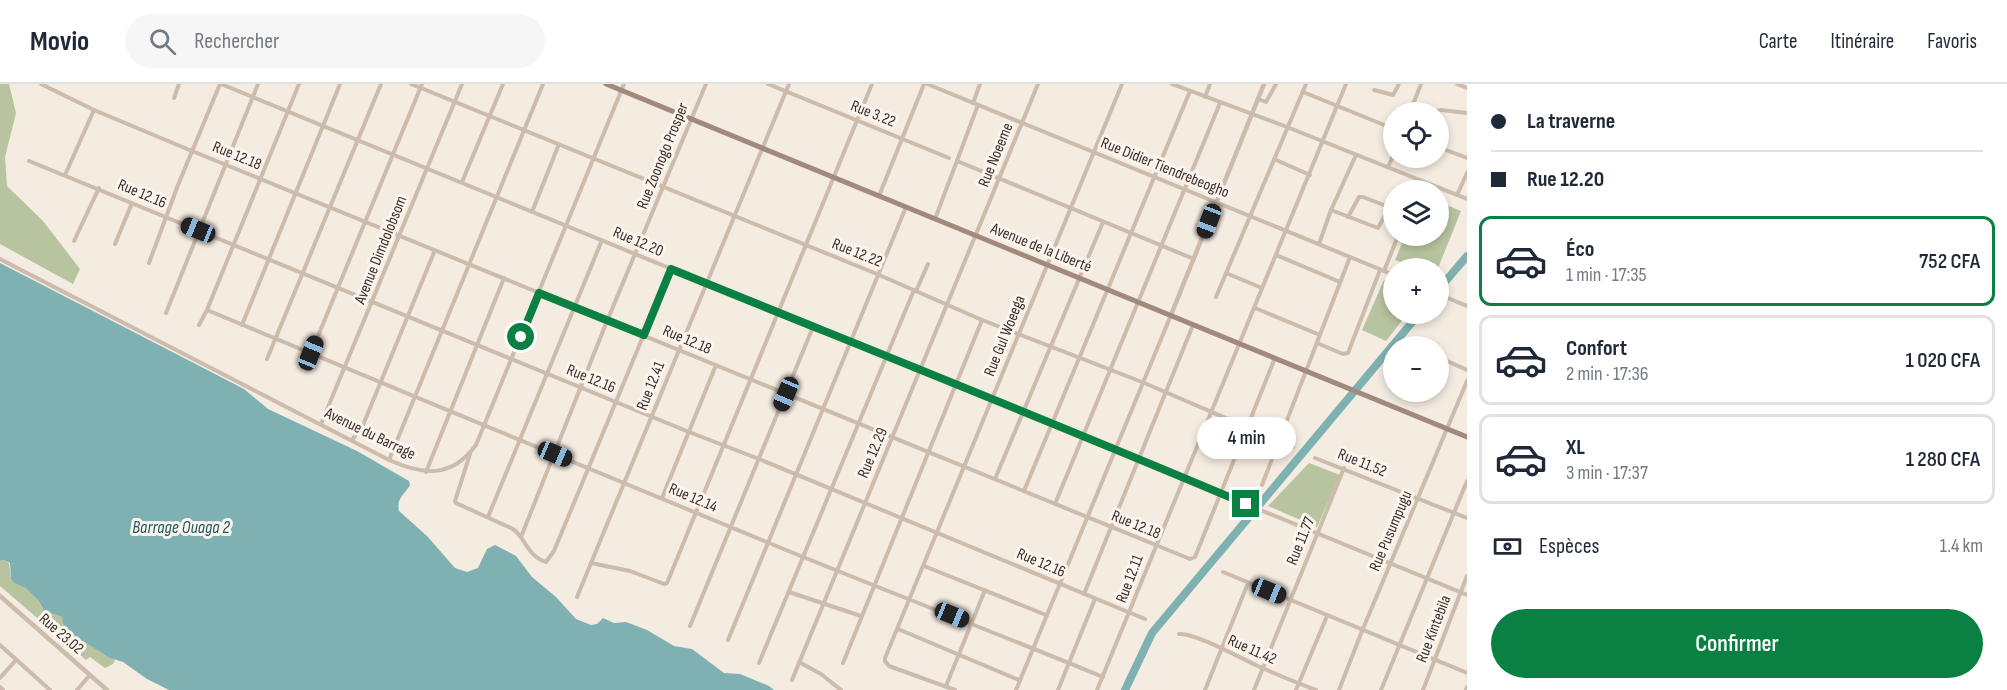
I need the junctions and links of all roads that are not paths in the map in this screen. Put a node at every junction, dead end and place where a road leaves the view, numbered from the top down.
1 (41, 84) edge
2 (179, 84) edge
3 (220, 84) edge
4 (258, 84) edge
5 (299, 84) edge
6 (340, 84) edge
7 (381, 84) edge
8 (411, 84) edge
9 (462, 84) edge
10 (503, 84) edge
11 (543, 84) edge
12 (606, 84) edge
13 (624, 84) edge
14 (706, 84) edge
15 (768, 84) edge
16 (789, 84) edge
17 (872, 84) edge
18 (927, 84) edge
19 (980, 84) edge
20 (1038, 84) edge
21 (1122, 84) edge
22 (1172, 84) edge
23 (1210, 84) edge
24 (1264, 84) edge
25 (1276, 84) edge
26 (1306, 84) edge
27 (1346, 84) edge
28 (1399, 84) edge
29 (1421, 84) edge
30 (1457, 84) edge
31 (421, 86) edge
32 (1467, 88) edge
33 (1374, 90) dead end
34 (621, 91) junction
35 (786, 91) junction
36 (1190, 92) junction
37 (1303, 92) junction
38 (1205, 97) junction
39 (174, 98) dead end
40 (253, 98) junction
41 (1258, 99) junction
42 (455, 102) junction
43 (1414, 102) edge
44 (973, 103) junction
45 (1220, 103) junction
46 (978, 105) junction
47 (1336, 106) junction
48 (94, 110) junction
49 (288, 111) junction
50 (1449, 111) edge
51 (1467, 113) edge
52 (1252, 114) junction
53 (490, 116) junction
54 (690, 119) junction
55 (857, 120) junction
56 (1023, 122) junction
57 (1383, 125) edge
58 (323, 126) junction
59 (1287, 127) junction
60 (524, 130) junction
61 (902, 139) junction
62 (358, 141) junction
63 (1323, 141) junction
64 (559, 144) junction
65 (762, 147) junction
66 (192, 151) junction
67 (1449, 151) edge
68 (1094, 152) junction
69 (393, 154) junction
70 (1356, 155) junction
71 (949, 158) dead end
72 (1467, 158) edge
73 (594, 159) junction
74 (1274, 159) junction
75 (29, 161) dead end
76 (957, 161) junction
77 (226, 164) junction
78 (1383, 165) edge
79 (1390, 168) edge
80 (428, 169) junction
81 (1467, 173) edge
82 (65, 175) junction
83 (1310, 175) junction
84 (1155, 177) junction
85 (834, 178) junction
86 (999, 178) junction
87 (261, 179) junction
88 (1420, 180) edge
89 (462, 182) junction
90 (664, 187) junction
91 (99, 188) junction
92 (1186, 190) junction
93 (296, 192) junction
94 (1449, 192) edge
95 (879, 195) junction
96 (1457, 195) junction
97 (497, 196) junction
98 (1467, 199) edge
99 (1216, 202) junction
100 (132, 203) junction
101 (329, 206) junction
102 (1383, 206) edge
103 (906, 207) junction
104 (1070, 208) junction
105 (1331, 210) junction
106 (532, 212) junction
107 (1250, 215) junction
108 (734, 216) junction
109 (166, 217) junction
110 (1348, 217) junction
111 (935, 219) junction
112 (365, 221) junction
113 (1383, 221) edge
114 (1103, 222) junction
115 (567, 226) junction
116 (198, 230) junction
117 (1286, 231) junction
118 (1131, 232) junction
119 (399, 235) junction
120 (976, 236) junction
121 (602, 240) junction
122 (74, 241) dead end
123 (115, 244) dead end
124 (1318, 244) junction
125 (232, 245) junction
126 (806, 245) junction
127 (1163, 246) junction
128 (1393, 246) edge
129 (435, 250) junction
130 (636, 254) junction
131 (1276, 255) junction
132 (1350, 257) junction
133 (0, 259) edge
134 (268, 259) junction
135 (1194, 259) junction
136 (148, 263) dead end
137 (469, 264) junction
138 (928, 264) dead end
139 (1047, 264) junction
140 (671, 269) junction
141 (1382, 271) junction
142 (303, 272) junction
143 (1226, 273) junction
144 (877, 274) junction
145 (1079, 277) junction
146 (504, 278) junction
147 (1340, 282) junction
148 (707, 284) junction
149 (338, 287) junction
150 (1262, 288) junction
151 (915, 290) junction
152 (1108, 290) junction
153 (539, 293) junction
154 (1216, 297) dead end
155 (1449, 299) edge
156 (372, 302) junction
157 (1138, 302) junction
158 (948, 304) junction
159 (1467, 306) edge
160 (574, 307) junction
161 (1255, 308) junction
162 (207, 310) junction
163 (778, 312) junction
164 (166, 313) dead end
165 (1171, 315) junction
166 (408, 316) junction
167 (982, 320) junction
168 (607, 321) junction
169 (1193, 324) junction
170 (199, 325) dead end
171 (242, 325) junction
172 (813, 326) junction
173 (443, 330) junction
174 (1020, 334) junction
175 (644, 335) junction
176 (1320, 335) junction
177 (276, 338) junction
178 (850, 342) junction
179 (1241, 343) junction
180 (1317, 343) junction
181 (478, 344) junction
182 (1051, 347) junction
183 (679, 350) junction
184 (311, 353) junction
185 (886, 356) junction
186 (1275, 357) junction
187 (512, 358) junction
188 (1081, 358) junction
189 (267, 359) dead end
190 (1449, 362) edge
191 (716, 365) junction
192 (346, 366) junction
193 (1111, 370) junction
194 (1307, 370) junction
195 (1467, 370) edge
196 (920, 371) junction
197 (547, 374) junction
198 (751, 380) junction
199 (1467, 381) edge
200 (381, 382) junction
201 (1142, 382) junction
202 (955, 385) junction
203 (580, 388) junction
204 (1166, 393) junction
205 (786, 394) junction
206 (416, 397) junction
207 (992, 400) junction
208 (616, 402) junction
209 (823, 408) junction
210 (1024, 411) junction
211 (450, 412) junction
212 (1211, 413) junction
213 (651, 417) junction
214 (858, 423) junction
215 (1053, 423) junction
216 (321, 424) junction
217 (484, 426) junction
218 (1247, 428) junction
219 (1448, 429) junction
220 (689, 432) junction
221 (1083, 437) junction
222 (1467, 437) edge
223 (893, 438) junction
224 (351, 440) junction
225 (519, 441) junction
226 (1279, 441) junction
227 (724, 446) junction
228 (1293, 447) dead end
229 (1115, 450) junction
230 (929, 452) junction
231 (470, 453) junction
232 (555, 454) junction
233 (1315, 458) dead end
234 (759, 459) junction
235 (389, 460) junction
236 (1139, 460) junction
237 (964, 467) junction
238 (1344, 468) junction
239 (589, 469) junction
240 (426, 472) junction
241 (795, 475) junction
242 (1183, 478) junction
243 (995, 479) junction
244 (1467, 481) edge
245 (625, 483) junction
246 (1262, 485) dead end
247 (831, 490) junction
248 (1024, 491) junction
249 (1220, 493) junction
250 (662, 498) junction
251 (1418, 498) junction
252 (1055, 504) junction
253 (865, 505) junction
254 (696, 512) junction
255 (1454, 513) junction
256 (488, 517) junction
257 (1088, 518) junction
258 (1467, 518) edge
259 (901, 519) junction
260 (731, 527) junction
261 (1110, 528) junction
262 (1317, 533) junction
263 (938, 534) junction
264 (521, 537) junction
265 (768, 543) junction
266 (1155, 546) junction
267 (804, 557) junction
268 (591, 563) junction
269 (1391, 563) junction
270 (924, 566) junction
271 (839, 570) junction
272 (1223, 572) dead end
273 (1467, 576) edge
274 (1427, 578) junction
275 (1248, 583) junction
276 (1059, 584) junction
277 (874, 585) junction
278 (985, 590) junction
279 (789, 592) junction
280 (1460, 592) junction
281 (1084, 594) junction
282 (1467, 595) edge
283 (0, 596) edge
284 (577, 597) dead end
285 (911, 599) junction
286 (1095, 599) junction
287 (1290, 600) junction
288 (824, 605) junction
289 (1130, 613) junction
290 (1046, 615) junction
291 (861, 616) junction
292 (1327, 616) junction
293 (1145, 619) dead end
294 (972, 623) junction
295 (690, 626) dead end
296 (898, 629) junction
297 (1362, 631) junction
298 (1179, 634) dead end
299 (728, 640) dead end
300 (0, 645) edge
301 (1399, 646) junction
302 (1033, 648) junction
303 (1221, 650) junction
304 (959, 654) junction
305 (16, 660) junction
306 (1435, 660) junction
307 (799, 662) junction
308 (1069, 662) junction
309 (759, 663) dead end
310 (843, 663) dead end
311 (1263, 668) junction
312 (1467, 673) edge
313 (90, 675) junction
314 (1103, 676) junction
315 (0, 678) edge
316 (792, 680) dead end
317 (1019, 680) junction
318 (1299, 683) junction
319 (946, 686) junction
320 (50, 690) edge
321 (77, 690) edge
322 (107, 690) edge
323 (841, 690) edge
324 (955, 690) edge
325 (1016, 690) edge
326 (1058, 690) edge
327 (1097, 690) edge
328 (1205, 690) edge
329 (1254, 690) edge
330 (1296, 690) edge
331 (1316, 690) edge
332 (1339, 690) edge
333 (1382, 690) edge
334 (1423, 690) edge

1 - 48 street, Rue 12.18
2 - 39 street
3 - 40 street, Rue 12.20
3 - 66 street
4 - 40 street
5 - 49 street
6 - 58 street
7 - 62 street
8 - 31 street, Rue 12.22
9 - 42 street, Avenue Dimdolobsom
10 - 53 street
11 - 60 street
12 - 34 main road, Avenue de la Liberté
13 - 34 street
14 - 54 street, Rue Zoonogo Prosper
15 - 35 street, Rue 3.22
16 - 35 street, Rue 12.41
17 - 55 street
18 - 44 street, Rue Didier Tiendrebeogho
18 - 61 street
19 - 44 street
20 - 56 street, Rue Noeeme
21 - 68 street, Rue Gul Woeega
22 - 36 street
23 - 38 street
24 - 41 street
25 - 41 street
26 - 37 street
27 - 47 street, Rue 12.11
28 - 33 street
29 - 43 street
30 - 32 street
31 - 42 street, Rue 12.22
31 - 69 street
34 - 54 main road, Avenue de la Liberté
34 - 73 street
35 - 55 street, Rue 3.22
35 - 65 street, Rue 12.41
36 - 38 street
36 - 84 street
37 - 47 street
37 - 59 street
38 - 45 street
40 - 49 street, Rue 12.20
40 - 77 street
41 - 52 street
42 - 53 street, Rue 12.22
42 - 80 street, Avenue Dimdolobsom
44 - 46 street, Rue Didier Tiendrebeogho
45 - 52 street
45 - 92 street
46 - 56 street, Rue Didier Tiendrebeogho
46 - 76 street
47 - 57 street
47 - 63 street, Rue 12.11
48 - 66 street, Rue 12.18
48 - 82 street
49 - 58 street, Rue 12.20
49 - 87 street
50 - 51 street
52 - 59 street
52 - 99 street
53 - 60 street, Rue 12.22
53 - 89 street
54 - 65 main road, Avenue de la Liberté
54 - 90 street, Rue Zoonogo Prosper
55 - 61 street, Rue 3.22
55 - 85 street
56 - 68 street, Rue Didier Tiendrebeogho
56 - 86 street, Rue Noeeme
58 - 62 street, Rue 12.20
58 - 93 street
59 - 63 street
59 - 74 street
60 - 64 street, Rue 12.22
60 - 97 street
61 - 71 street, Rue 3.22
61 - 95 street
62 - 69 street, Rue 12.20
62 - 101 street
63 - 70 street
63 - 83 street, Rue 12.11
64 - 73 street, Rue 12.22
64 - 106 street
65 - 85 main road, Avenue de la Liberté
65 - 108 street, Rue 12.41
66 - 77 street, Rue 12.18
66 - 109 street
67 - 72 street
68 - 84 street, Rue Didier Tiendrebeogho
68 - 104 street, Rue Gul Woeega
69 - 80 street, Rue 12.20
69 - 112 street
70 - 78 street
70 - 105 street
73 - 90 street, Rue 12.22
73 - 115 street
74 - 83 street
74 - 107 street
75 - 82 street, Rue 12.16
76 - 86 street
76 - 111 street
77 - 87 street, Rue 12.18
77 - 116 street
79 - 88 street
80 - 89 street, Rue 12.20
80 - 119 street, Avenue Dimdolobsom
81 - 96 street
82 - 91 street, Rue 12.16
83 - 117 street, Rue 12.11
84 - 92 street, Rue Didier Tiendrebeogho
84 - 118 street
85 - 95 main road, Avenue de la Liberté
85 - 126 street
86 - 104 street
86 - 120 street, Rue Noeeme
87 - 93 street, Rue 12.18
87 - 125 street
89 - 97 street, Rue 12.20
90 - 108 street, Rue 12.22
90 - 130 street, Rue Zoonogo Prosper
91 - 100 street, Rue 12.16
91 - 122 street
92 - 99 street, Rue Didier Tiendrebeogho
92 - 127 street
93 - 101 street, Rue 12.18
93 - 134 street
94 - 96 street
95 - 103 main road, Avenue de la Liberté
96 - 98 street
97 - 106 street, Rue 12.20
97 - 137 street
99 - 107 street, Rue Didier Tiendrebeogho
99 - 135 street
100 - 109 street, Rue 12.16
100 - 123 street
101 - 112 street, Rue 12.18
101 - 142 street
102 - 110 street
103 - 111 main road, Avenue de la Liberté
103 - 144 street
104 - 114 street
104 - 139 street, Rue Gul Woeega
105 - 110 street
105 - 124 street
106 - 115 street, Rue 12.20
107 - 117 street, Rue Didier Tiendrebeogho
107 - 143 street
108 - 126 street, Rue 12.22
108 - 148 street, Rue 12.41
109 - 116 street, Rue 12.16
109 - 136 street
110 - 113 street
111 - 120 main road, Avenue de la Liberté
112 - 119 street, Rue 12.18
112 - 149 street
114 - 118 street
114 - 145 street
115 - 121 street, Rue 12.20
115 - 153 street
116 - 125 street, Rue 12.16
116 - 164 street
117 - 124 street, Rue Didier Tiendrebeogho
117 - 131 street, Rue 12.11
118 - 127 street
118 - 152 street
119 - 129 street, Rue 12.18
119 - 156 street, Avenue Dimdolobsom
120 - 139 main road, Avenue de la Liberté
120 - 158 street, Rue 12.29
121 - 130 street, Rue 12.20
121 - 160 street
124 - 132 street, Rue Didier Tiendrebeogho
125 - 134 street, Rue 12.16
125 - 162 street
126 - 144 street, Rue 12.22
126 - 163 street
127 - 135 street
127 - 157 street
128 - 141 street
129 - 137 street, Rue 12.18
129 - 166 street
130 - 140 street, Rue 12.20
130 - 168 street, Rue Zoonogo Prosper
131 - 147 street
131 - 150 street, Rue 12.11
132 - 141 street, Rue Didier Tiendrebeogho
132 - 147 street
133 - 216 street, Avenue du Barrage
134 - 142 street, Rue 12.16
134 - 171 street
135 - 165 street
137 - 146 street, Rue 12.18
137 - 173 street
138 - 151 street
139 - 145 main road, Avenue de la Liberté
139 - 174 street, Rue Gul Woeega
140 - 148 street, Rue 12.20
140 - 175 street
141 - 180 street
142 - 149 street, Rue 12.16
142 - 177 street
143 - 150 street
143 - 154 street
144 - 151 street, Rue 12.22
144 - 178 street
145 - 152 main road, Avenue de la Liberté
145 - 182 street
146 - 153 street, Rue 12.18
146 - 181 street
147 - 176 street
148 - 163 street, Rue 12.20
148 - 183 street, Rue 12.41
149 - 156 street, Rue 12.16
149 - 184 street
150 - 161 street, Rue 12.11
151 - 158 street, Rue 12.22
151 - 185 street
152 - 157 main road, Avenue de la Liberté
152 - 188 street
153 - 160 street, Rue 12.18
153 - 187 street
155 - 159 street
156 - 166 street, Rue 12.16
156 - 192 street, Avenue Dimdolobsom
157 - 165 main road, Avenue de la Liberté
157 - 193 street
158 - 167 street, Rue 12.22
158 - 196 street, Rue 12.29
160 - 168 street, Rue 12.18
160 - 197 street
161 - 176 street
161 - 179 street, Rue 12.11
162 - 170 street
162 - 171 street, Rue 12.14
163 - 172 street, Rue 12.20
163 - 198 street
165 - 169 main road, Avenue de la Liberté
165 - 201 street
166 - 173 street, Rue 12.16
166 - 200 street
167 - 174 street, Rue 12.22
167 - 202 street
168 - 175 street, Rue 12.18
168 - 203 street, Rue Zoonogo Prosper
169 - 179 main road, Avenue de la Liberté
169 - 204 street
171 - 177 street, Rue 12.14
172 - 178 street, Rue 12.20
172 - 205 street
173 - 181 street, Rue 12.16
173 - 206 street
174 - 182 street, Rue 12.22
174 - 207 street, Rue Gul Woeega
175 - 183 street, Rue 12.18
175 - 208 street
176 - 180 street
177 - 184 street, Rue 12.14
177 - 189 street
178 - 185 street, Rue 12.20
178 - 209 street
179 - 186 main road, Avenue de la Liberté
179 - 212 street, Rue 12.11
180 - 194 street
181 - 187 street, Rue 12.16
181 - 211 street
182 - 188 street, Rue 12.22
182 - 210 street
183 - 191 street, Rue 12.18
183 - 213 street, Rue 12.41
184 - 192 street, Rue 12.14
185 - 196 street, Rue 12.20
185 - 214 street
186 - 194 main road, Avenue de la Liberté
186 - 218 street
187 - 197 street, Rue 12.16
187 - 217 street
188 - 193 street, Rue 12.22
188 - 215 street
190 - 195 street
191 - 198 street, Rue 12.18
191 - 220 street
192 - 200 street, Rue 12.14
192 - 216 street, Avenue Dimdolobsom
193 - 201 street, Rue 12.22
193 - 221 street
194 - 219 main road, Avenue de la Liberté
194 - 226 street
196 - 202 street, Rue 12.20
196 - 223 street, Rue 12.29
197 - 203 street, Rue 12.16
197 - 225 street
198 - 205 street, Rue 12.18
198 - 227 street
199 - 219 street, Rue Pusumpugu
200 - 206 street, Rue 12.14
200 - 224 street
201 - 204 street, Rue 12.22
201 - 229 street
202 - 207 street, Rue 12.20
202 - 230 street
203 - 208 street, Rue 12.16
203 - 232 street, Rue Zoonogo Prosper
204 - 212 street, Rue 12.22
204 - 236 street
205 - 209 street, Rue 12.18
205 - 234 street
206 - 211 street, Rue 12.14
206 - 235 street
207 - 210 street, Rue 12.20
207 - 237 street, Rue Gul Woeega
208 - 213 street, Rue 12.16
208 - 239 street
209 - 214 street, Rue 12.18
209 - 241 street
210 - 215 street, Rue 12.20
210 - 243 street
211 - 217 street, Rue 12.14
211 - 240 street
212 - 218 street, Rue 12.22
212 - 242 street, Rue 12.11
213 - 220 street, Rue 12.16
213 - 245 street, Rue 12.41
214 - 223 street, Rue 12.18
214 - 247 street
215 - 221 street, Rue 12.20
215 - 248 street
216 - 224 street, Avenue du Barrage
217 - 225 street, Rue 12.14
217 - 231 street
218 - 226 street, Rue 12.22
218 - 249 street
219 - 222 main road, Avenue de la Liberté
219 - 251 street, Rue Pusumpugu
220 - 227 street, Rue 12.16
220 - 250 street
221 - 229 street, Rue 12.20
221 - 252 street
223 - 230 street, Rue 12.18
223 - 253 street, Rue 12.29
224 - 235 street, Avenue du Barrage
225 - 232 street, Rue 12.14
225 - 256 street
226 - 228 street, Rue 12.22
226 - 246 street
227 - 234 street, Rue 12.16
227 - 254 street
229 - 236 street, Rue 12.20
229 - 257 street
230 - 237 street, Rue 12.18
230 - 259 street
231 - 240 street, Avenue du Barrage
231 - 256 street
232 - 239 street, Rue 12.14
232 - 264 street, Rue Zoonogo Prosper
233 - 238 street, Rue 11.52
234 - 241 street, Rue 12.16
234 - 260 street
235 - 240 street, Avenue du Barrage
236 - 242 street, Rue 12.20
236 - 261 street
237 - 243 street, Rue 12.18
237 - 263 street, Rue Gul Woeega
238 - 251 street, Rue 11.52
238 - 262 street, Rue 11.77
239 - 245 street, Rue 12.14
239 - 264 street
241 - 247 street, Rue 12.16
241 - 265 street
242 - 249 street, Rue 12.20
242 - 266 street, Rue 12.11
243 - 248 street, Rue 12.18
244 - 255 street
245 - 250 street, Rue 12.14
245 - 268 street, Rue 12.41
247 - 253 street, Rue 12.16
247 - 267 street
248 - 252 street, Rue 12.18
249 - 262 street, Rue 12.20
249 - 266 street, Rue 12.18
250 - 254 street, Rue 12.14
251 - 255 street, Rue 11.52
251 - 269 street, Rue Pusumpugu
252 - 257 street, Rue 12.18
253 - 259 street, Rue 12.16
253 - 271 street, Rue 12.29
254 - 260 street, Rue 12.14
254 - 268 street
255 - 258 street, Rue 11.52
255 - 274 street
256 - 264 street
257 - 261 street, Rue 12.18
257 - 276 street
259 - 263 street, Rue 12.16
259 - 277 street
260 - 265 street, Rue 12.14
260 - 295 street
261 - 266 street, Rue 12.18
261 - 281 street
262 - 269 street, Rue 12.20
262 - 287 street, Rue 11.77
263 - 270 street, Rue Gul Woeega
263 - 276 street, Rue 12.16
265 - 267 street, Rue 12.14
265 - 299 street
266 - 289 street, Rue 12.11
267 - 271 street, Rue 12.14
267 - 279 street
268 - 284 street, Rue 12.41
269 - 274 street, Rue 12.20
269 - 297 street, Rue Pusumpugu
270 - 278 street
270 - 285 street, Rue Gul Woeega
271 - 277 street, Rue 12.14
271 - 288 street, Rue 12.29
272 - 275 street
273 - 280 street, Rue Kintebila
274 - 280 street, Rue 12.20
274 - 301 street
275 - 287 street
275 - 303 street
276 - 281 street, Rue 12.16
276 - 290 street
277 - 285 street, Rue 12.14
277 - 291 street
278 - 290 street
278 - 294 street
279 - 288 street
279 - 309 street
280 - 282 street, Rue 12.20
280 - 306 street, Rue Kintebila
281 - 286 street, Rue 12.16
283 - 313 street, Rue 23.02
285 - 294 street, Rue 12.14
285 - 296 street, Rue Gul Woeega
286 - 289 street, Rue 12.16
286 - 308 street
287 - 292 street
287 - 311 street, Rue 11.77
288 - 291 street
288 - 307 street, Rue 12.29
289 - 293 street, Rue 12.16
289 - 314 street, Rue 12.11
290 - 302 street
291 - 310 street
292 - 297 street
292 - 318 street
294 - 302 street, Rue 12.14
294 - 304 street
296 - 304 street
296 - 319 street, Rue Gul Woeega
297 - 301 street
297 - 332 street, Rue Pusumpugu
298 - 303 street, Rue 11.42
300 - 305 street
301 - 306 street
301 - 333 street
302 - 308 street, Rue 12.14
302 - 317 street
303 - 311 street, Rue 11.42
303 - 328 street
304 - 317 street
304 - 319 street
305 - 315 street
305 - 320 street
306 - 312 street
306 - 334 street, Rue Kintebila
307 - 316 street, Rue 12.29
307 - 323 street
308 - 314 street, Rue 12.14
308 - 326 street
311 - 318 street, Rue 11.42
311 - 329 street, Rue 11.77
313 - 321 street
313 - 322 street, Rue 23.02
314 - 327 street, Rue 12.11
317 - 325 street
318 - 330 street
318 - 331 street, Rue 11.42
319 - 324 street

